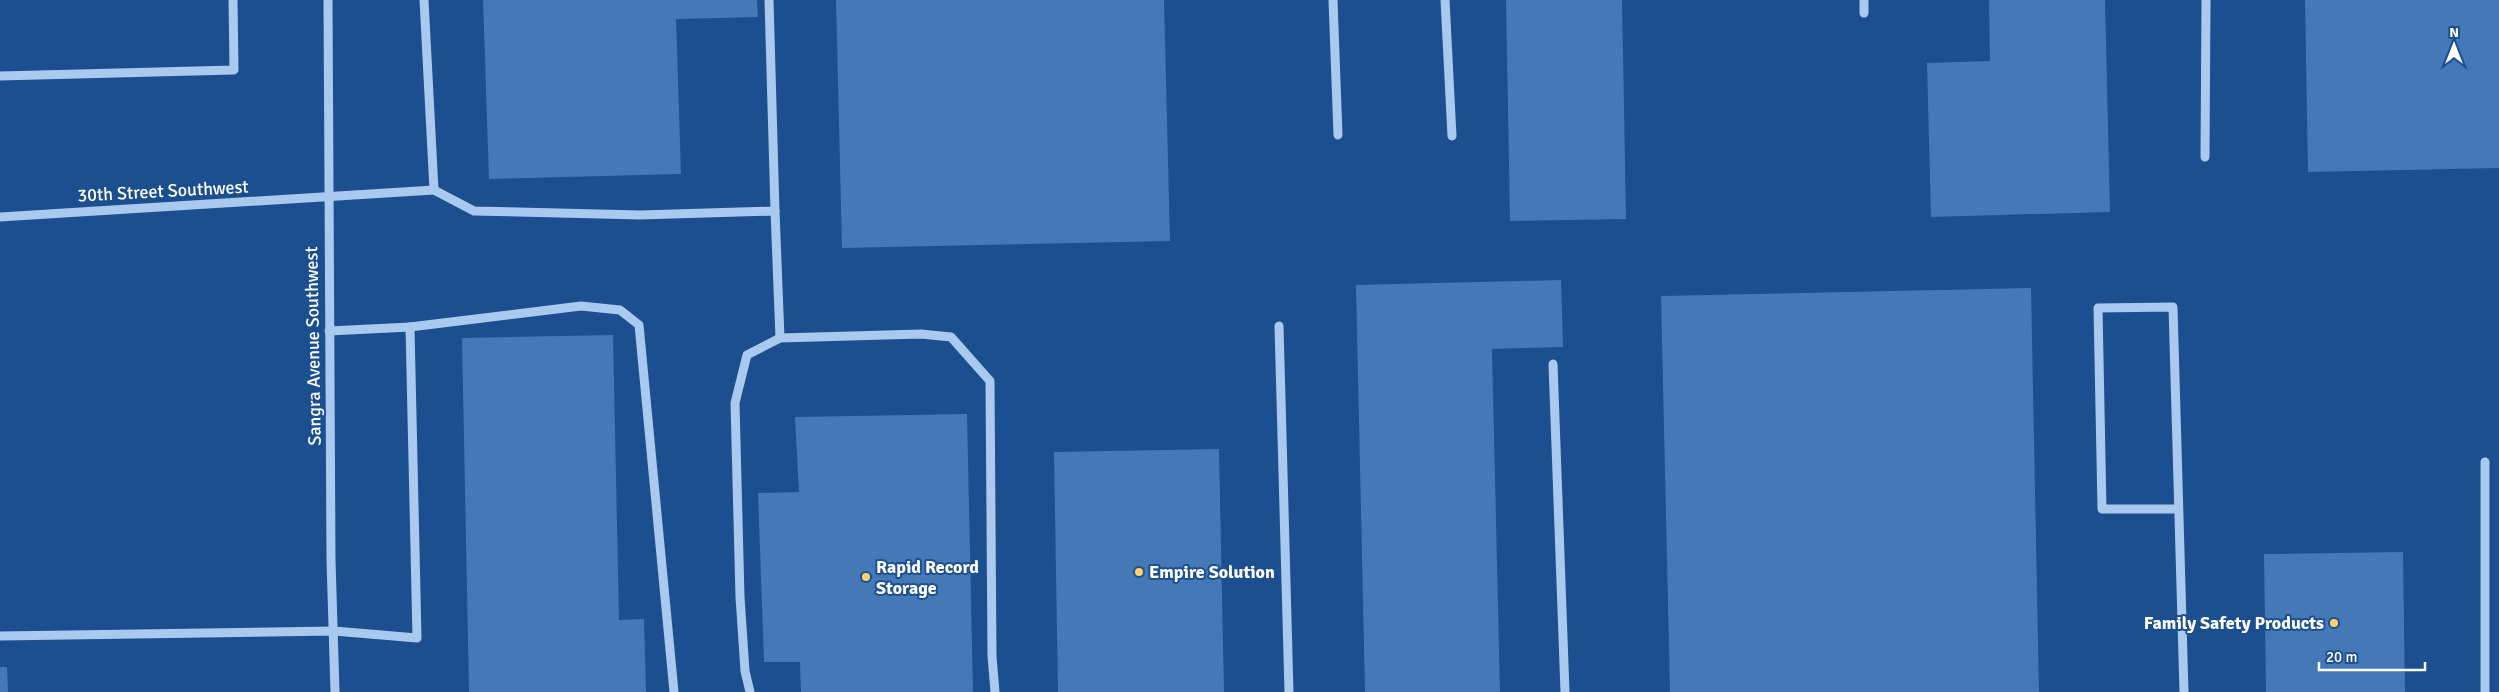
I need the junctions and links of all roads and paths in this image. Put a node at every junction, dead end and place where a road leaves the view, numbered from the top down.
1 (233, 0) edge
2 (328, 0) edge
3 (424, 0) edge
4 (769, 0) edge
5 (1333, 0) edge
6 (1446, 0) edge
7 (1864, 0) edge
8 (2206, 0) edge
9 (1864, 13) dead end
10 (0, 76) edge
11 (1338, 135) dead end
12 (1452, 136) dead end
13 (2205, 157) dead end
14 (434, 190) junction
15 (328, 198) junction
16 (775, 211) junction
17 (0, 217) edge
18 (1280, 326) dead end
19 (410, 327) junction
20 (329, 331) junction
21 (780, 338) junction
22 (1553, 364) dead end
23 (2485, 462) dead end
24 (2178, 509) junction
25 (334, 631) junction
26 (0, 636) edge
27 (335, 692) edge
28 (674, 692) edge
29 (750, 692) edge
30 (995, 692) edge
31 (1289, 692) edge
32 (1565, 692) edge
33 (2184, 692) edge
34 (2485, 692) edge

1 - 10 street
2 - 15 street, Sangra Avenue Southwest
3 - 14 street
4 - 16 street
5 - 11 street
6 - 12 street
7 - 9 street
8 - 13 street
14 - 15 street, 30th Street Southwest
14 - 16 street
15 - 17 street, 30th Street Southwest
15 - 20 street, Sangra Avenue Southwest
16 - 21 street
18 - 31 street
19 - 20 street
19 - 25 street
19 - 28 street
20 - 25 street, Sangra Avenue Southwest
21 - 29 street
21 - 30 street
22 - 32 street
23 - 34 street
24 - 24 street
24 - 33 street
25 - 26 street
25 - 27 street, Sangra Avenue Southwest

